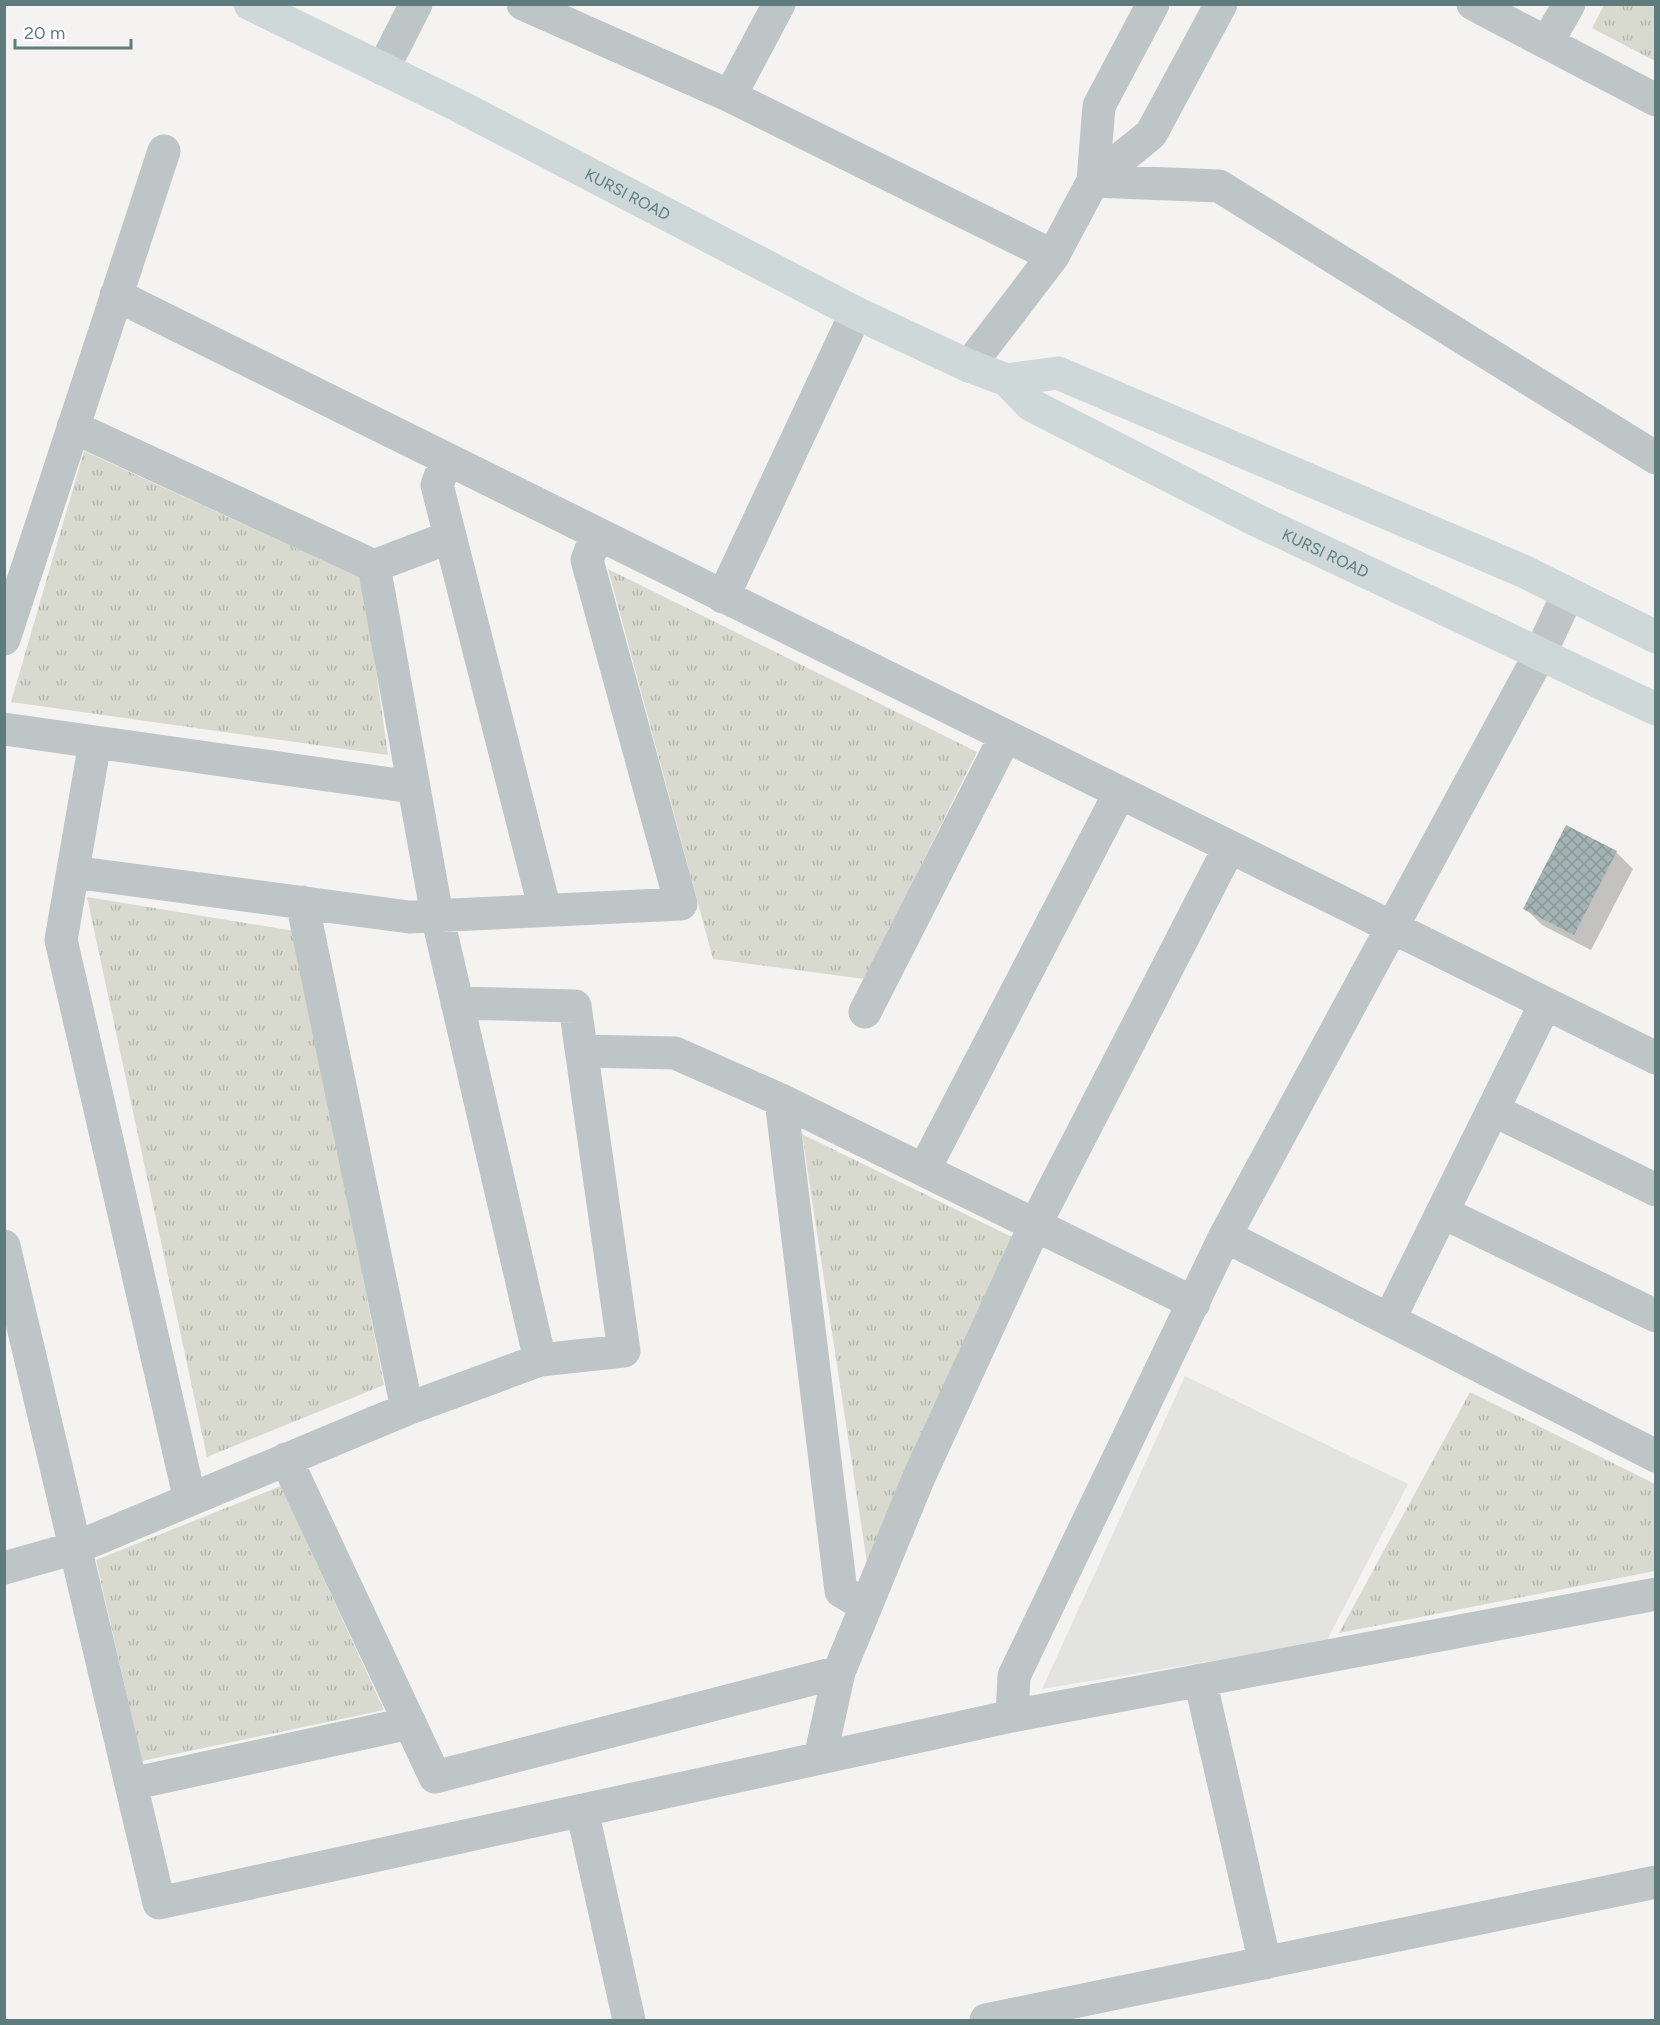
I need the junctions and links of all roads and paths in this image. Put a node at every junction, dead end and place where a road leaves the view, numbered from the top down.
1 (250, 4) edge
2 (416, 4) edge
3 (523, 4) edge
4 (779, 4) edge
5 (1153, 4) edge
6 (1221, 4) edge
7 (1473, 4) edge
8 (1569, 4) edge
9 (1547, 43) junction
10 (383, 69) junction
11 (730, 96) junction
12 (1656, 100) edge
13 (164, 151) dead end
14 (1093, 181) junction
15 (1053, 256) junction
16 (116, 295) junction
17 (856, 314) junction
18 (969, 366) junction
19 (1007, 380) junction
20 (73, 428) junction
21 (1656, 458) edge
22 (447, 459) junction
23 (597, 534) junction
24 (450, 537) junction
25 (374, 566) junction
26 (1568, 594) junction
27 (723, 597) junction
28 (1656, 638) edge
29 (4, 639) edge
30 (1540, 654) junction
31 (1656, 709) edge
32 (4, 729) edge
33 (1005, 737) junction
34 (95, 742) junction
35 (412, 788) junction
36 (1119, 794) junction
37 (1229, 848) junction
38 (73, 872) junction
39 (302, 902) junction
40 (545, 910) junction
41 (437, 915) junction
42 (1390, 928) junction
43 (457, 1003) junction
44 (1545, 1004) junction
45 (865, 1012) dead end
46 (582, 1051) junction
47 (1656, 1058) edge
48 (781, 1100) junction
49 (1493, 1110) junction
50 (924, 1170) junction
51 (1656, 1190) edge
52 (1442, 1212) junction
53 (1035, 1225) junction
54 (1225, 1236) junction
55 (4, 1246) edge
56 (1194, 1303) junction
57 (1656, 1316) edge
58 (1389, 1320) junction
59 (540, 1360) junction
60 (407, 1409) junction
61 (1656, 1456) edge
62 (286, 1459) junction
63 (190, 1500) junction
64 (75, 1548) junction
65 (4, 1568) edge
66 (1656, 1594) edge
67 (866, 1606) junction
68 (838, 1672) junction
69 (1200, 1680) junction
70 (1012, 1716) junction
71 (410, 1723) junction
72 (820, 1758) junction
73 (130, 1784) junction
74 (582, 1810) junction
75 (1656, 1882) edge
76 (1265, 1963) junction
77 (629, 2020) edge
78 (991, 2020) edge

1 - 10 main road, KURSI ROAD
2 - 10 street
3 - 11 street
4 - 11 street
5 - 14 street
6 - 14 street
7 - 9 street
8 - 9 street
9 - 12 street
10 - 17 main road, KURSI ROAD
11 - 15 street
13 - 16 street
14 - 15 street
14 - 21 street
15 - 18 street
16 - 20 street
16 - 22 street
17 - 18 main road, KURSI ROAD
17 - 27 street
18 - 19 main road, KURSI ROAD
19 - 26 main road, KURSI ROAD
19 - 30 main road, KURSI ROAD
20 - 25 street
20 - 29 street
22 - 23 street
22 - 24 street
23 - 27 street
23 - 40 street
24 - 25 street
24 - 40 street
25 - 35 street
26 - 28 main road, KURSI ROAD
26 - 30 street
27 - 33 street
30 - 31 main road, KURSI ROAD
30 - 42 street
32 - 34 street
33 - 36 street
33 - 45 street
34 - 35 street
34 - 38 street
35 - 41 street
36 - 37 street
36 - 50 street
37 - 42 street
37 - 53 street
38 - 39 street
38 - 63 street
39 - 41 street
39 - 60 street
40 - 41 street
41 - 43 street
42 - 44 street
42 - 54 street
43 - 46 street
43 - 59 street
44 - 47 street
44 - 49 street
46 - 48 street
46 - 59 street
48 - 50 street
48 - 67 street
49 - 51 street
49 - 52 street
50 - 53 street
52 - 57 street
52 - 58 street
53 - 56 street
53 - 67 street
54 - 56 street
54 - 58 street
55 - 64 street
56 - 70 street
58 - 61 street
59 - 60 street
60 - 62 street
62 - 63 street
62 - 71 street
63 - 64 street
64 - 65 street
64 - 73 street
66 - 69 street
67 - 68 street
68 - 71 street
68 - 72 street
69 - 70 street
69 - 76 street
70 - 72 street
71 - 73 street
72 - 74 street
73 - 74 street
74 - 77 street
75 - 76 street
76 - 78 street

